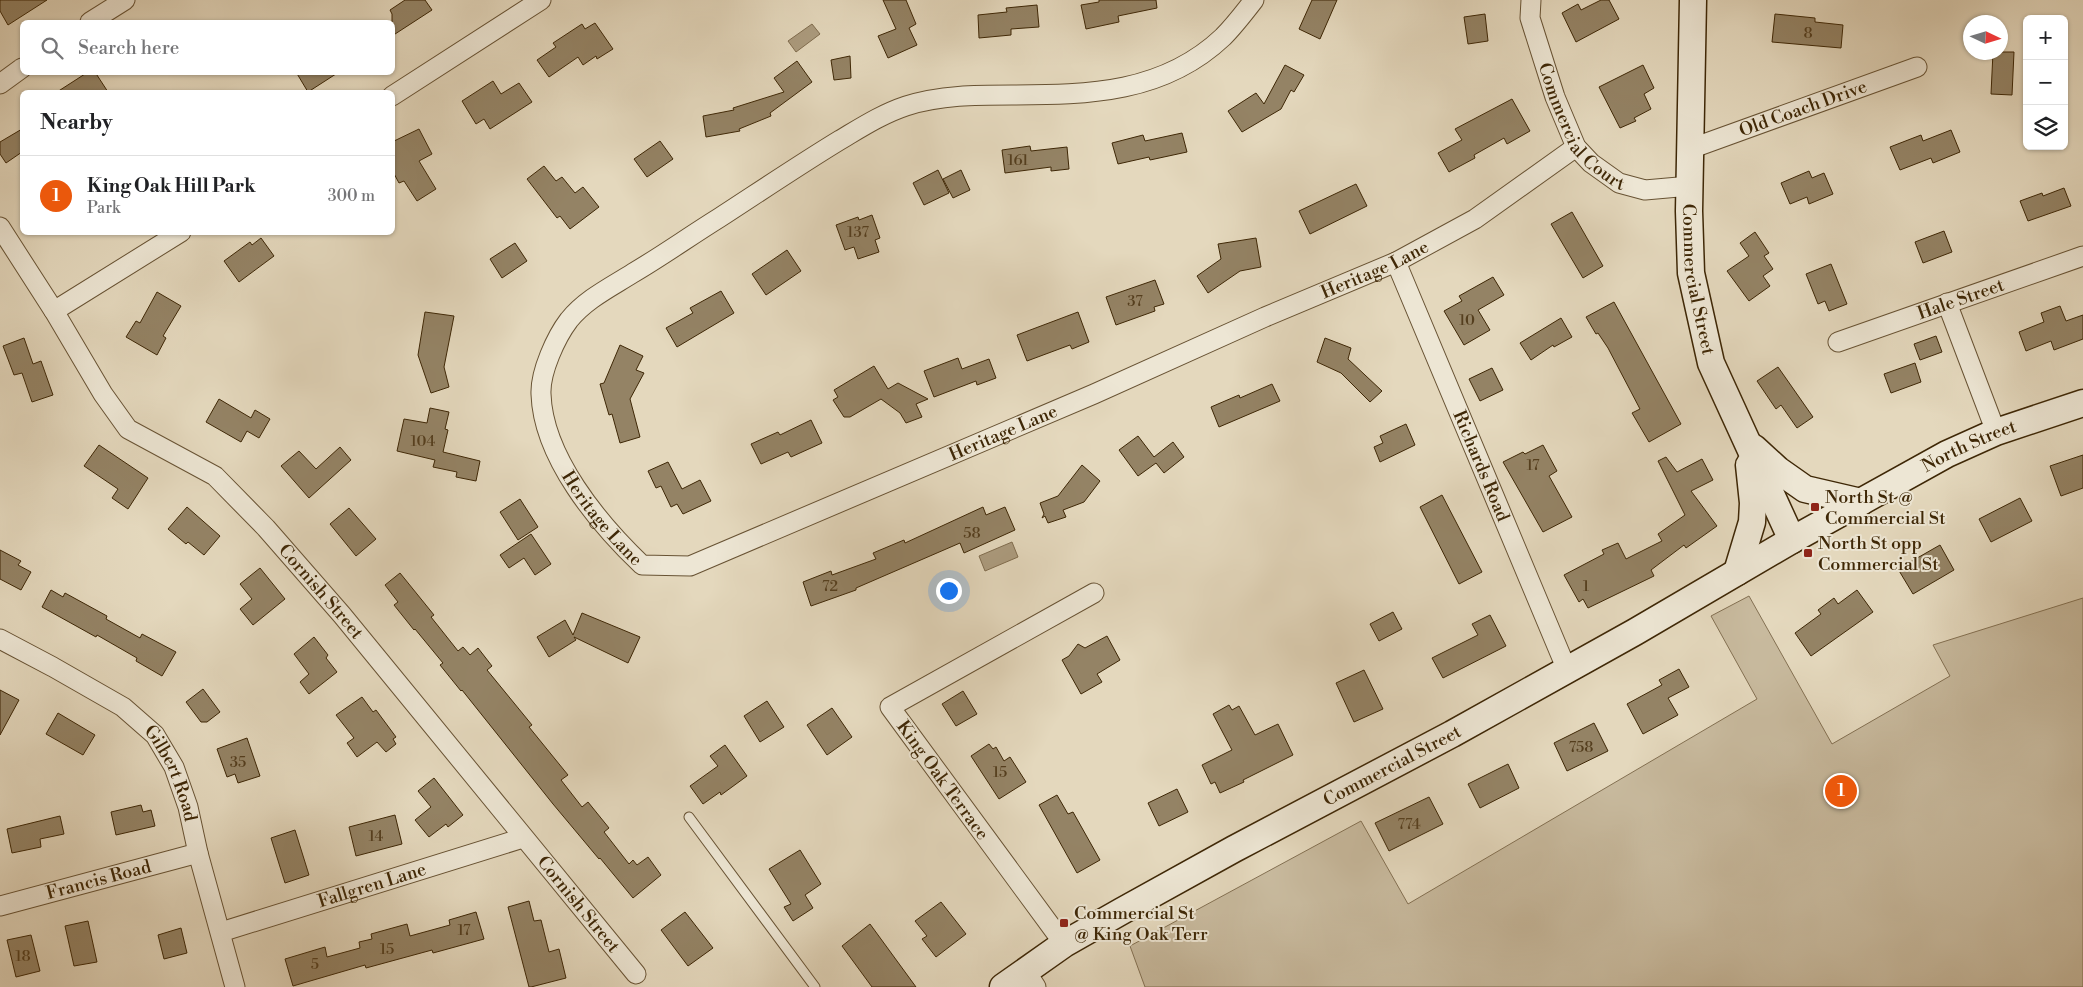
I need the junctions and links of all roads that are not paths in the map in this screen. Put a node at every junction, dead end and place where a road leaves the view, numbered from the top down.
1 (125, 0) edge
2 (541, 0) edge
3 (1254, 0) edge
4 (1531, 0) edge
5 (1693, 0) edge
6 (93, 20) edge
7 (1917, 67) dead end
8 (20, 69) edge
9 (0, 84) edge
10 (395, 94) edge
11 (1576, 147) junction
12 (1690, 149) junction
13 (1690, 186) junction
14 (0, 227) edge
15 (176, 235) edge
16 (2083, 256) edge
17 (1396, 262) junction
18 (1947, 303) junction
19 (54, 312) junction
20 (1838, 342) dead end
21 (2083, 403) edge
22 (1996, 432) junction
23 (1749, 445) junction
24 (1861, 502) junction
25 (1787, 542) junction
26 (1737, 572) junction
27 (1094, 593) dead end
28 (0, 639) edge
29 (1567, 670) junction
30 (689, 817) dead end
31 (523, 838) junction
32 (198, 853) junction
33 (0, 906) edge
34 (220, 932) junction
35 (1064, 944) junction
36 (636, 974) dead end
37 (1031, 978) edge
38 (235, 987) edge
39 (815, 987) edge
40 (1002, 987) edge

1 - 6 street
2 - 10 street
3 - 17 street, Heritage Lane
4 - 11 street, Commercial Court
5 - 12 main road, Commercial Street
7 - 12 street, Old Coach Drive
8 - 9 street
11 - 13 street, Commercial Court
11 - 17 street, Heritage Lane
12 - 13 main road, Commercial Street
13 - 23 main road, Commercial Street
14 - 19 street, Cornish Street
15 - 19 street
16 - 18 street, Hale Street
17 - 29 street, Richards Road
18 - 20 street, Hale Street
18 - 22 street
19 - 31 street, Cornish Street
21 - 22 main road, North Street
22 - 24 main road, North Street
23 - 24 main road
23 - 25 main road, Commercial Street
23 - 26 main road
24 - 25 main road, North Street
25 - 26 main road, Commercial Street
26 - 29 main road, Commercial Street
27 - 35 street, King Oak Terrace
28 - 32 street, Gilbert Road
29 - 35 main road, Commercial Street
30 - 39 lane
31 - 34 street, Fallgren Lane
31 - 36 street, Cornish Street
32 - 33 street, Francis Road
32 - 34 street, Gilbert Road
34 - 38 street, Gilbert Road
35 - 37 main road, Commercial Street
37 - 40 main road, Commercial Street

